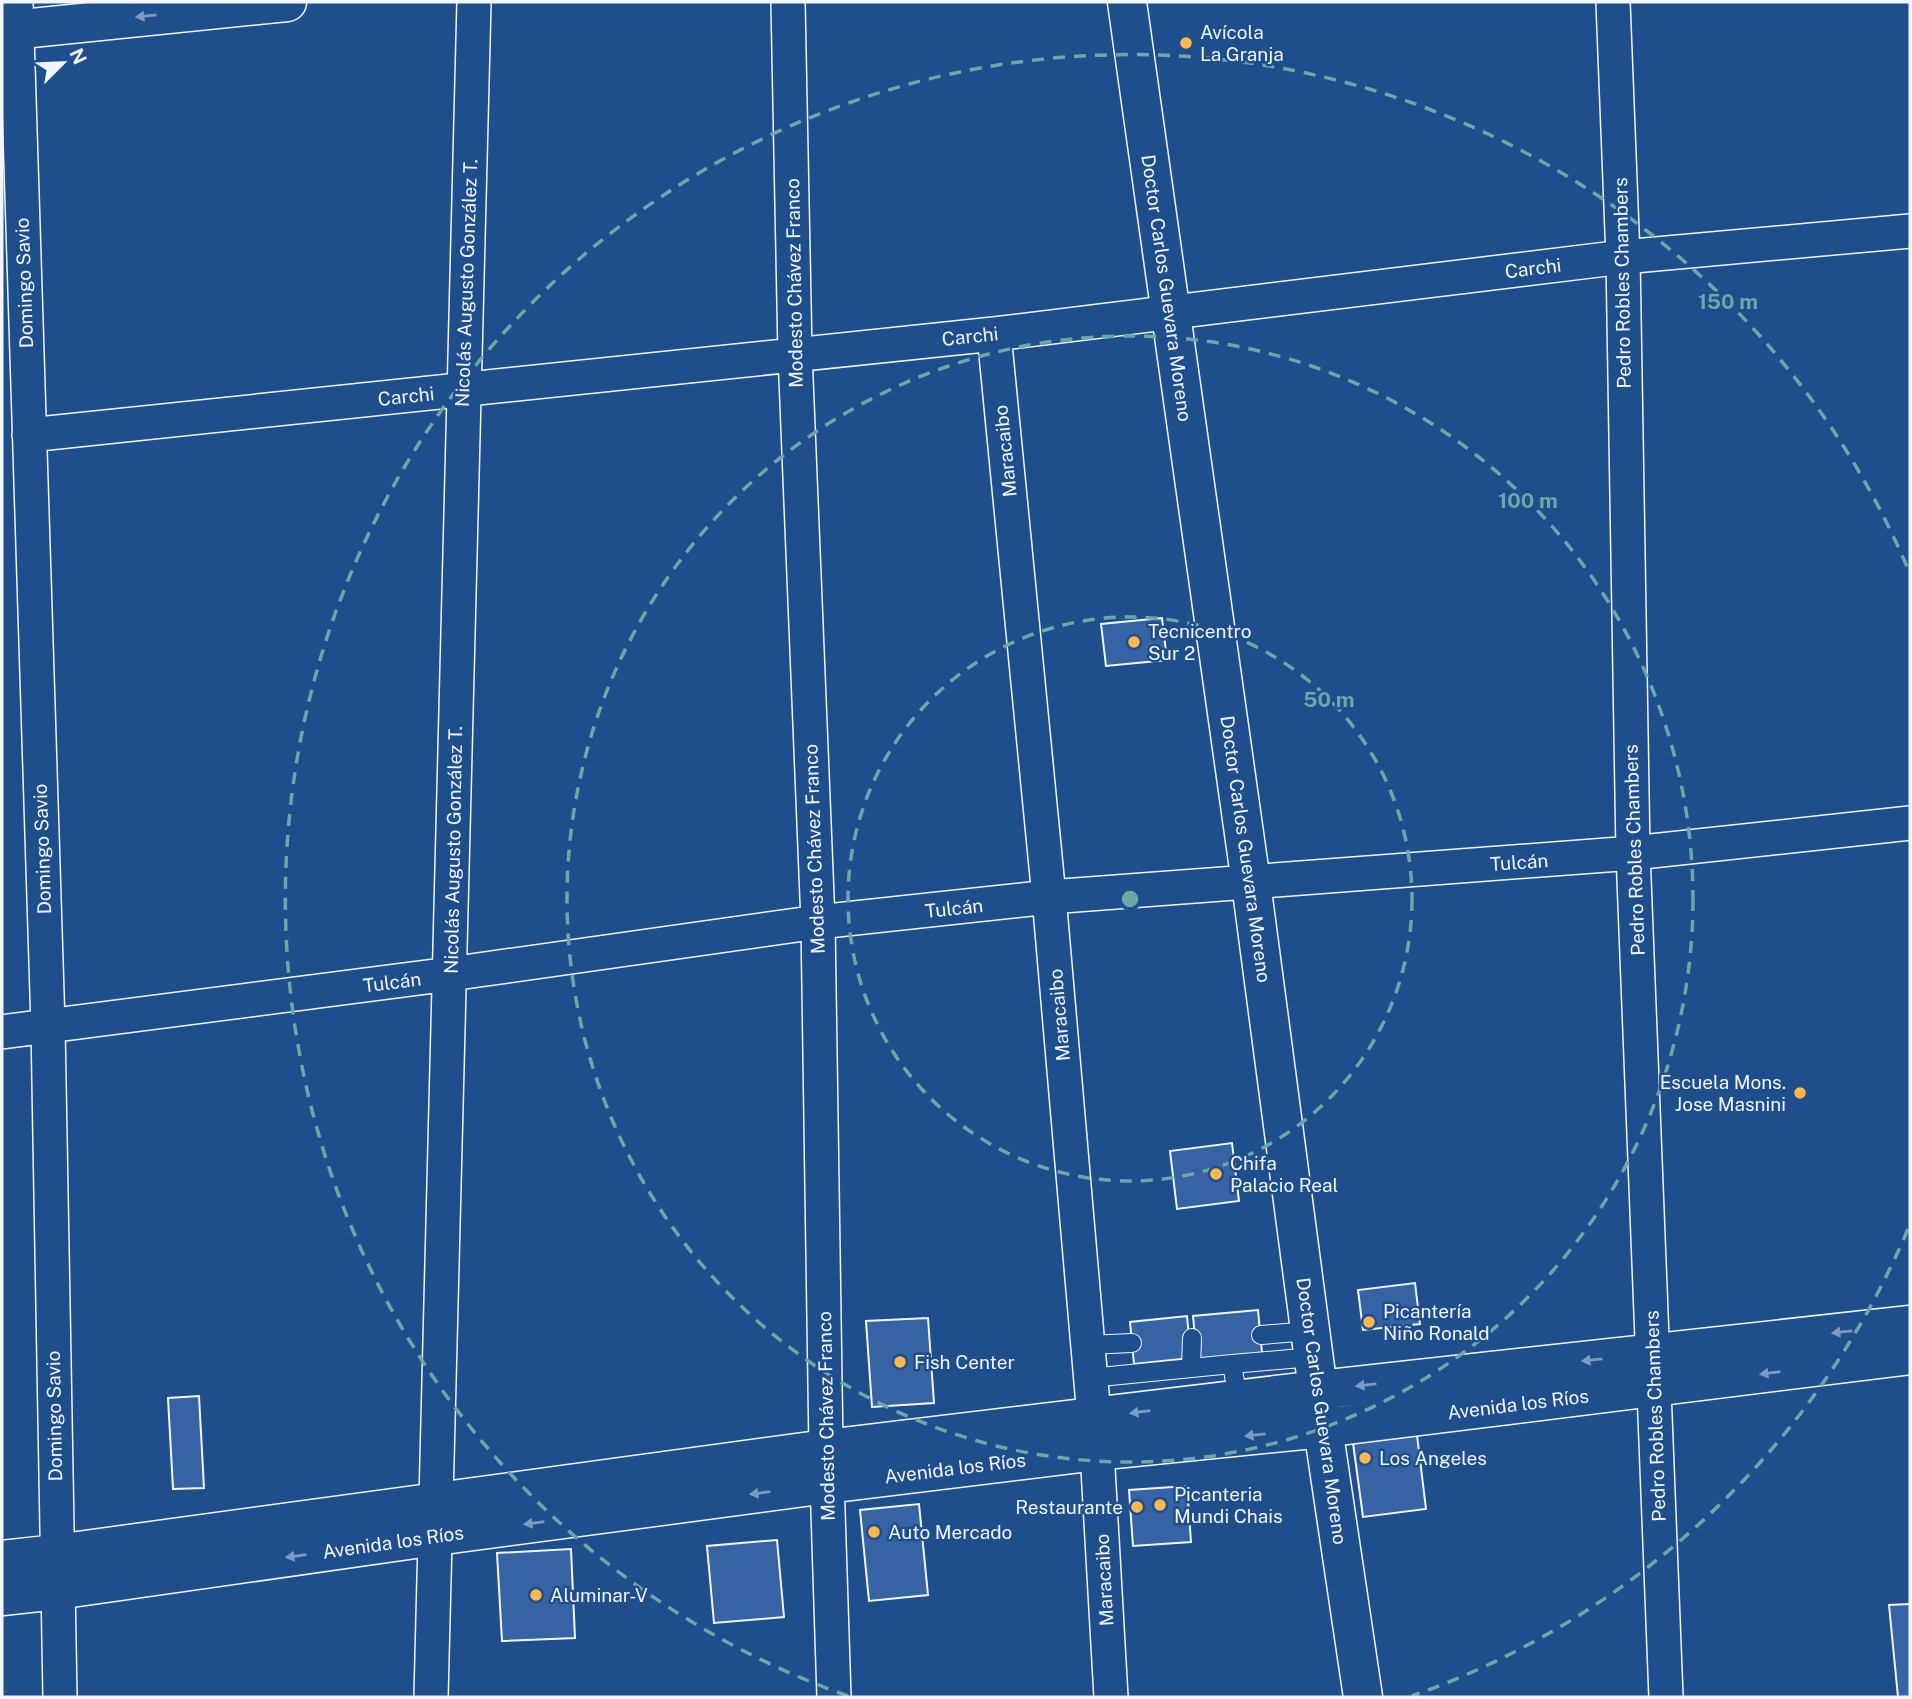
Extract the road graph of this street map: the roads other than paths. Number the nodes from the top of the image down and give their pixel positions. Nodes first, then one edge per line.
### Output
1 (287, 2) edge
2 (474, 2) edge
3 (788, 2) edge
4 (1127, 2) edge
5 (1613, 2) edge
6 (11, 21) edge
7 (1910, 231) edge
8 (1623, 257) junction
9 (1171, 311) junction
10 (994, 334) junction
11 (795, 353) junction
12 (463, 390) junction
13 (29, 435) junction
14 (1910, 823) edge
15 (1633, 853) junction
16 (1251, 883) junction
17 (1049, 897) junction
18 (818, 922) junction
19 (450, 974) junction
20 (48, 1026) junction
21 (2, 1032) edge
22 (1910, 1325) edge
23 (1261, 1335) dead end
24 (1192, 1339) dead end
25 (1132, 1343) dead end
26 (1088, 1345) junction
27 (1910, 1355) edge
28 (1314, 1359) junction
29 (1191, 1367) junction
30 (1652, 1370) junction
31 (1090, 1378) junction
32 (1235, 1382) junction
33 (1323, 1428) junction
34 (1095, 1434) junction
35 (827, 1466) junction
36 (437, 1518) junction
37 (2, 1560) edge
38 (57, 1572) junction
39 (2, 1596) edge
40 (60, 1697) edge
41 (432, 1697) edge
42 (834, 1697) edge
43 (1111, 1697) edge
44 (1363, 1697) edge
45 (1666, 1697) edge

1 -> 6 main road
2 - 12 street, Nicolás Augusto González T.
3 - 11 street, Modesto Chávez Franco
4 - 9 main road, Doctor Carlos Guevara Moreno
5 - 8 street, Pedro Robles Chambers
6 - 13 street, Domingo Savio
7 - 8 street, Carchi
8 - 9 street, Carchi
8 - 15 street, Pedro Robles Chambers
9 - 10 street, Carchi
9 - 16 main road, Doctor Carlos Guevara Moreno
10 - 11 street, Carchi
10 - 17 street, Maracaibo
11 - 12 street, Carchi
11 - 18 street, Modesto Chávez Franco
12 - 13 street, Carchi
12 - 19 street, Nicolás Augusto González T.
13 - 20 street, Domingo Savio
14 - 15 street, Tulcán
15 - 16 street, Tulcán
15 - 30 street, Pedro Robles Chambers
16 - 17 street, Tulcán
16 - 28 main road, Doctor Carlos Guevara Moreno
17 - 18 street, Tulcán
17 - 26 street, Maracaibo
18 - 19 street, Tulcán
18 - 35 street, Modesto Chávez Franco
19 - 20 street, Tulcán
19 - 36 street, Nicolás Augusto González T.
20 - 21 street, Tulcán
20 - 38 street, Domingo Savio
22 -> 30 main road, Avenida los Ríos
23 - 28 lane
24 - 29 lane
25 - 26 lane
26 - 31 street, Maracaibo
27 -> 30 main road, Avenida los Ríos
30 -> 28 main road, Avenida los Ríos
28 - 32 main road, Avenida los Ríos
28 - 33 main road, Doctor Carlos Guevara Moreno
29 - 31 lane
29 - 32 lane
30 - 33 main road, Avenida los Ríos
30 - 45 street, Pedro Robles Chambers
31 - 34 street, Maracaibo
32 -> 34 main road, Avenida los Ríos
33 -> 34 main road, Avenida los Ríos
33 - 44 main road, Doctor Carlos Guevara Moreno
34 - 35 main road, Avenida los Ríos
34 - 43 street, Maracaibo
35 -> 36 main road, Avenida los Ríos
35 - 42 street, Modesto Chávez Franco
36 -> 38 main road, Avenida los Ríos
36 - 41 street, Nicolás Augusto González T.
37 - 38 main road, Avenida los Ríos
38 - 39 main road, Avenida los Ríos
38 - 40 street, Domingo Savio

